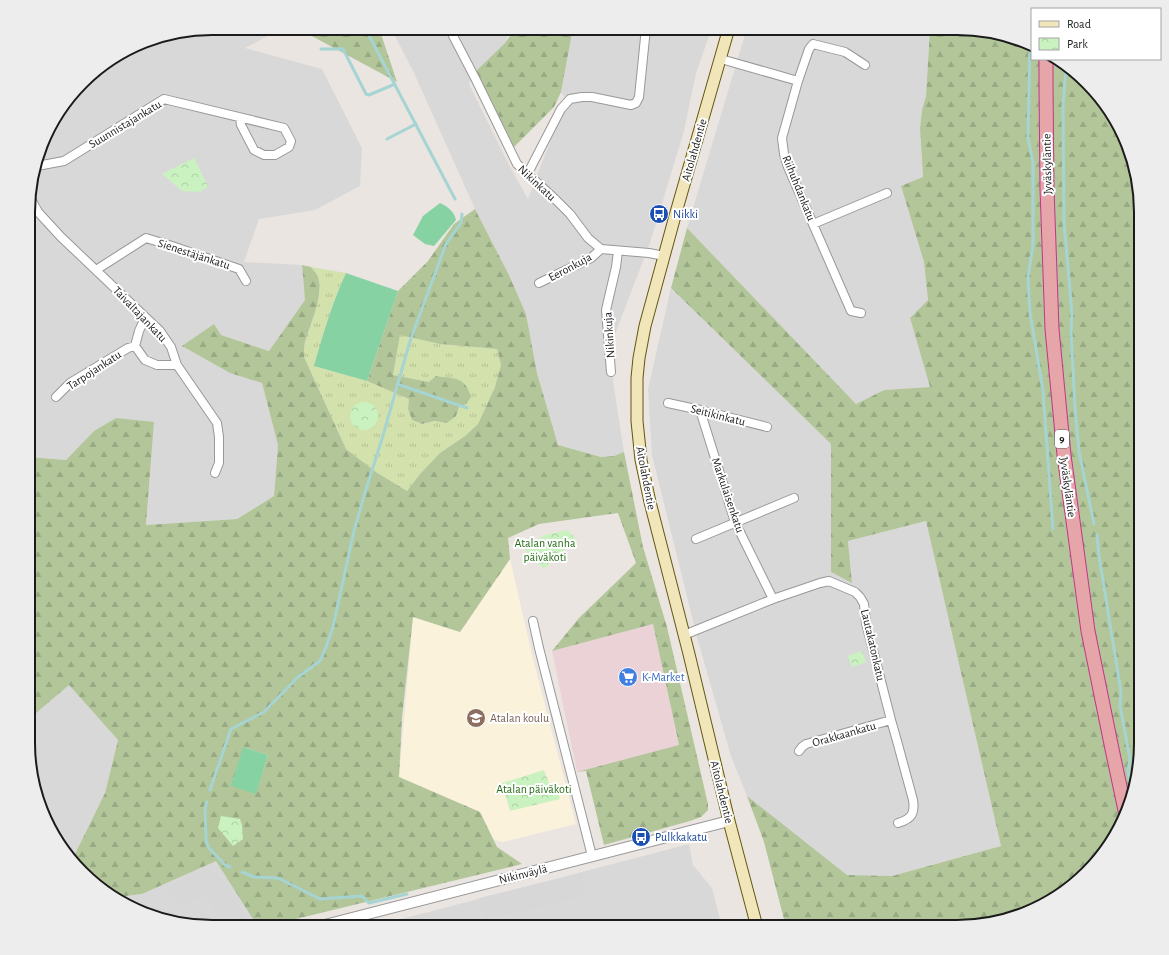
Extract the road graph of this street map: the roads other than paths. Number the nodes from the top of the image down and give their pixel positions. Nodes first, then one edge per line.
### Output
1 (453, 35) edge
2 (645, 35) edge
3 (728, 35) edge
4 (721, 59) junction
5 (1046, 60) edge
6 (865, 65) dead end
7 (798, 81) junction
8 (240, 118) junction
9 (41, 165) edge
10 (528, 173) junction
11 (886, 193) dead end
12 (35, 206) edge
13 (813, 224) junction
14 (601, 249) junction
15 (618, 251) junction
16 (664, 256) junction
17 (96, 270) junction
18 (246, 281) dead end
19 (539, 283) dead end
20 (861, 312) dead end
21 (145, 318) junction
22 (135, 346) junction
23 (177, 365) junction
24 (611, 372) dead end
25 (56, 397) dead end
26 (668, 403) dead end
27 (700, 410) junction
28 (767, 427) dead end
29 (215, 473) dead end
30 (794, 498) dead end
31 (735, 522) junction
32 (696, 539) dead end
33 (773, 599) junction
34 (533, 621) dead end
35 (684, 635) junction
36 (891, 720) junction
37 (799, 751) dead end
38 (1124, 804) edge
39 (729, 821) junction
40 (898, 823) dead end
41 (592, 856) junction
42 (344, 920) edge
43 (755, 920) edge

1 - 10 street, Nikinkatu
2 - 10 street
3 - 4 main road, Aitolahdentie
4 - 7 street
4 - 16 main road, Aitolahdentie
5 - 38 highway, Jyväskyläntie / 9
6 - 7 street, Riihuhdankatu
7 - 13 street, Riihuhdankatu
8 - 8 street, Suunnistajankatu
8 - 9 street, Suunnistajankatu
10 - 14 street, Nikinkatu
11 - 13 street
12 - 17 street, Taivaltajankatu
13 - 20 street, Riihuhdankatu
14 - 15 street
14 - 19 street, Eeronkuja
15 - 16 street
15 - 24 street, Nikinkuja
16 - 35 main road, Aitolahdentie
17 - 18 street, Sienestäjänkatu
17 - 21 street, Taivaltajankatu
21 - 22 street, Tarpojankatu
21 - 23 street, Taivaltajankatu
22 - 23 street, Tarpojankatu
22 - 25 street, Tarpojankatu
23 - 29 street, Taivaltajankatu
26 - 27 street, Seitikinkatu
27 - 28 street, Seitikinkatu
27 - 31 street, Markulaisenkatu
30 - 31 street
31 - 32 street
31 - 33 street, Markulaisenkatu
33 - 35 street, Lautakatonkatu
33 - 36 street, Lautakatonkatu
34 - 41 street
35 - 39 main road, Aitolahdentie
36 - 37 street, Orakkaankatu
36 - 40 street, Lautakatonkatu
39 - 41 street, Nikinväylä
39 - 43 main road, Aitolahdentie
41 - 42 street, Nikinväylä

